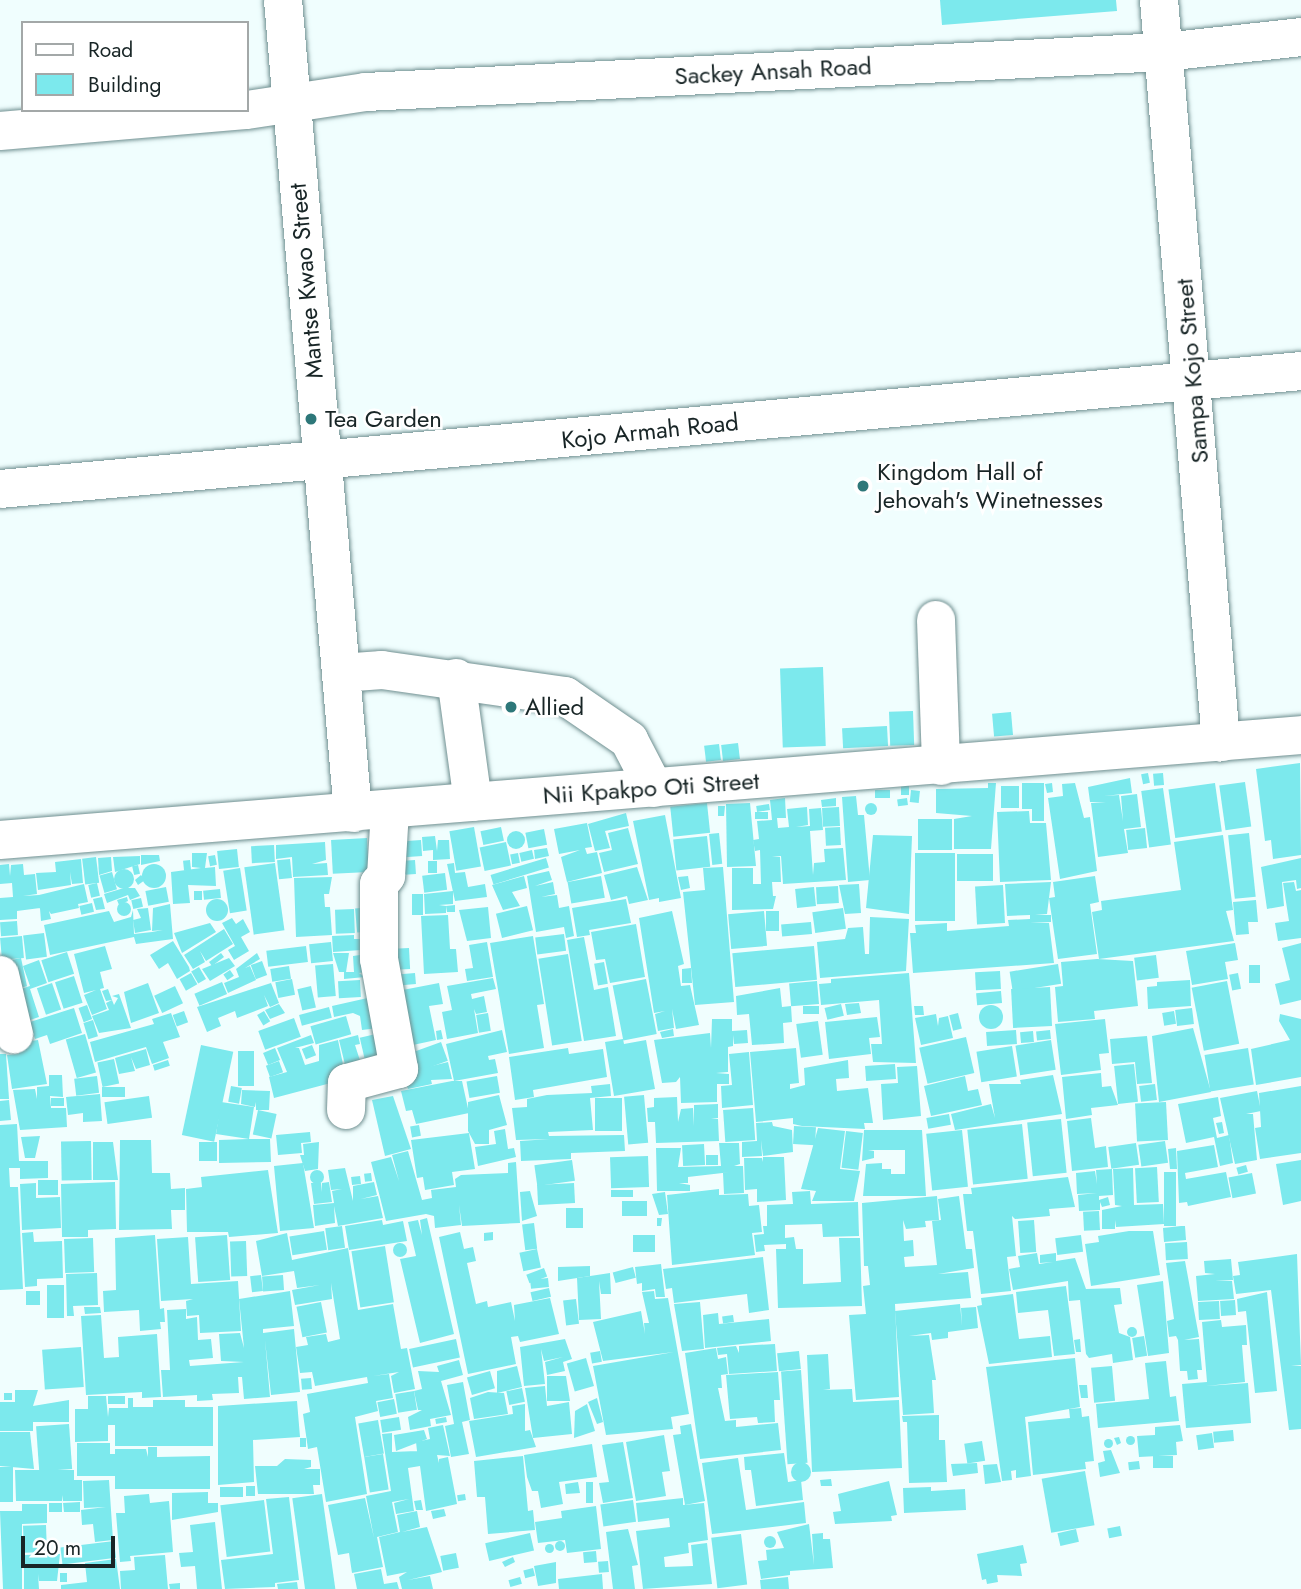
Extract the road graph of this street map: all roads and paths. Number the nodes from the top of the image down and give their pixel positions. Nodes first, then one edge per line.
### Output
1 (283, 0) edge
2 (1159, 0) edge
3 (1301, 37) edge
4 (1164, 52) junction
5 (289, 105) junction
6 (248, 110) edge
7 (223, 112) edge
8 (0, 131) edge
9 (1301, 371) edge
10 (1194, 378) junction
11 (323, 463) junction
12 (0, 489) edge
13 (936, 620) dead end
14 (341, 673) junction
15 (456, 678) junction
16 (1301, 735) edge
17 (1221, 742) junction
18 (941, 766) junction
19 (654, 788) junction
20 (472, 802) junction
21 (372, 811) junction
22 (0, 841) edge
23 (0, 975) edge
24 (14, 1034) dead end
25 (346, 1110) dead end

1 - 5 street, Mantse Kwao Street
2 - 4 street, Sampa Kojo Street
3 - 4 street, Sackey Ansah Road
4 - 5 street, Sackey Ansah Road
4 - 10 street, Sampa Kojo Street
5 - 6 street, Sackey Ansah Road
5 - 11 street, Mantse Kwao Street
7 - 8 street, Sackey Ansah Road
9 - 10 street, Kojo Armah Road
10 - 11 street, Kojo Armah Road
10 - 17 street, Sampa Kojo Street
11 - 12 street, Kojo Armah Road
11 - 14 street, Mantse Kwao Street
13 - 18 street
14 - 15 street
14 - 21 street, Mantse Kwao Street
15 - 19 street
15 - 20 street
16 - 17 street, Nii Kpakpo Oti Street
17 - 18 street, Nii Kpakpo Oti Street
18 - 19 street, Nii Kpakpo Oti Street
19 - 20 street, Nii Kpakpo Oti Street
20 - 21 street, Nii Kpakpo Oti Street
21 - 22 street, Nii Kpakpo Oti Street
21 - 25 street, Mantse Kwao Street
23 - 24 street

